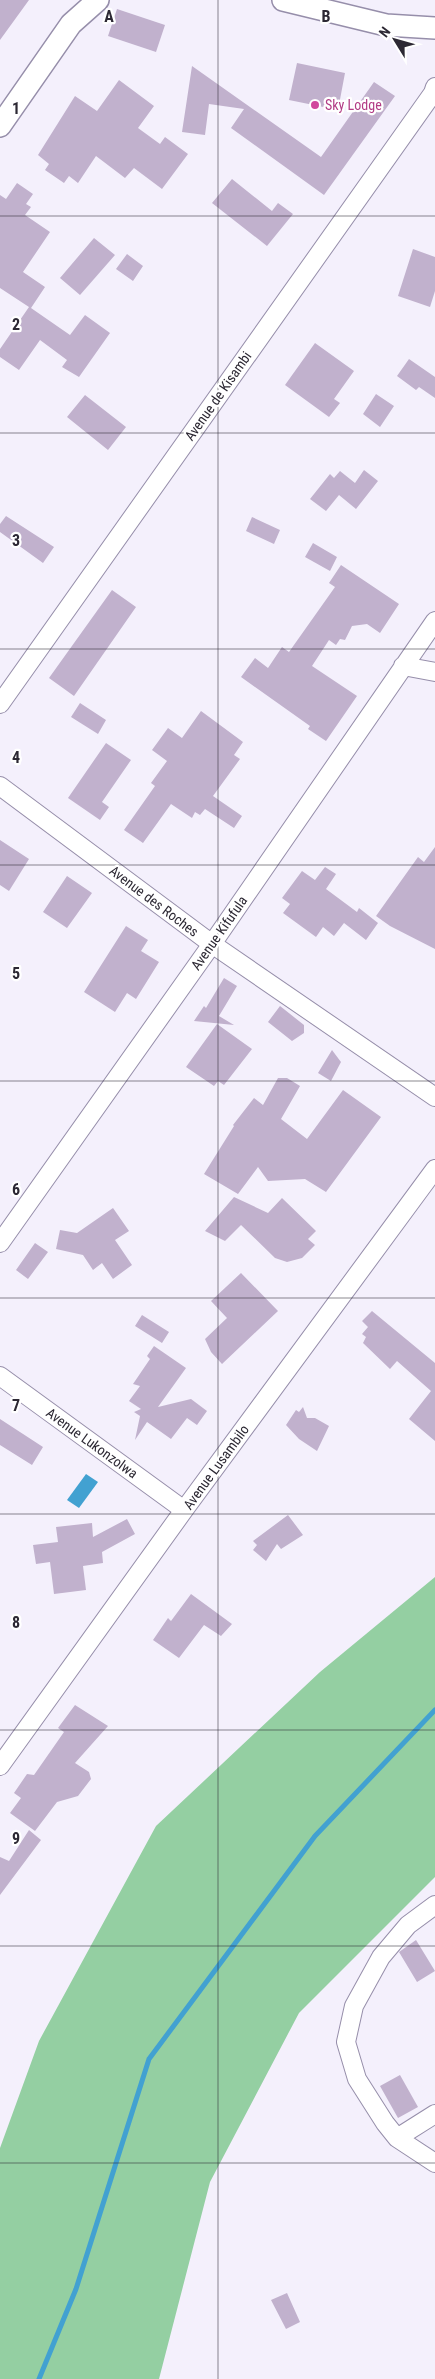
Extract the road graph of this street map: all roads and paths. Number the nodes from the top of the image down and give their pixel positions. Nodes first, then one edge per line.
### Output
1 (98, 0) edge
2 (283, 0) edge
3 (435, 28) edge
4 (435, 87) edge
5 (0, 126) edge
6 (435, 621) edge
7 (403, 666) junction
8 (435, 672) edge
9 (0, 704) edge
10 (0, 786) edge
11 (212, 944) junction
12 (435, 1097) edge
13 (435, 1169) edge
14 (0, 1243) edge
15 (0, 1376) edge
16 (184, 1510) junction
17 (0, 1766) edge
18 (435, 1905) edge
19 (435, 2114) edge
20 (397, 2138) junction
21 (435, 2163) edge

1 - 5 street
2 - 3 street
4 - 9 street, Avenue de Kisambi
6 - 7 street, Avenue Kifufula
7 - 8 street
7 - 11 street, Avenue Kifufula
10 - 11 street, Avenue des Roches
11 - 12 street, Avenue des Roches
11 - 14 street, Avenue Kifufula
13 - 16 street, Avenue Lusambilo
15 - 16 street, Avenue Lukonzolwa
16 - 17 street, Avenue Lusambilo
18 - 20 street
19 - 20 street
20 - 21 street

